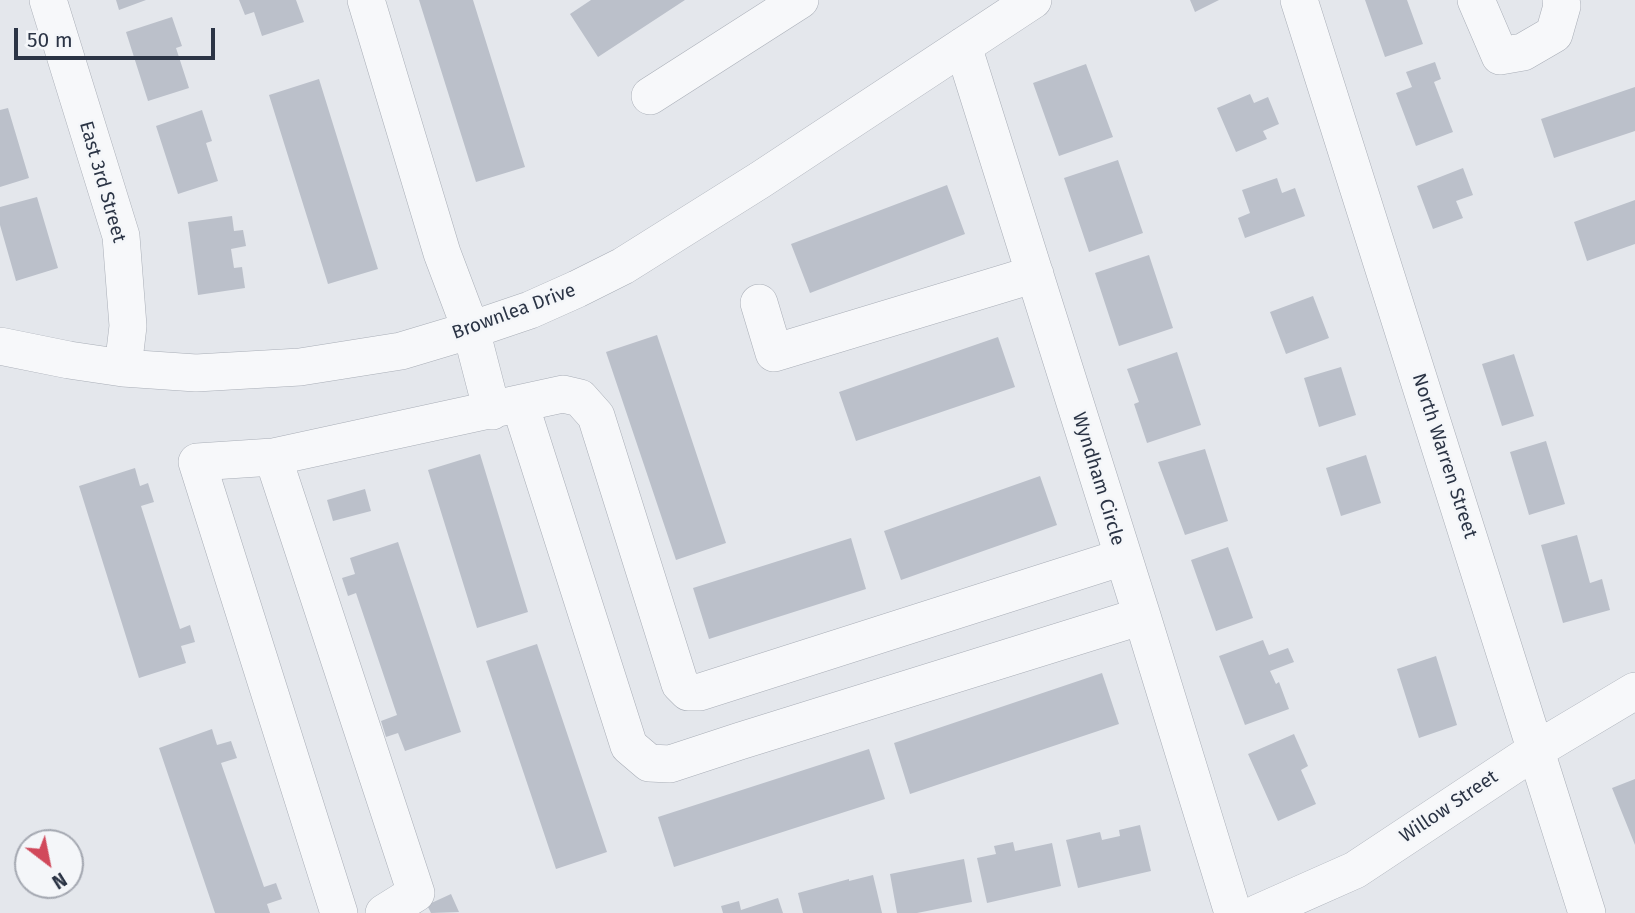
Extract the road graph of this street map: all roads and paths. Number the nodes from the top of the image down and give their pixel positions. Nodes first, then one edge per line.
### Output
1 (48, 0) edge
2 (366, 0) edge
3 (800, 0) edge
4 (1033, 0) edge
5 (1299, 0) edge
6 (1476, 0) edge
7 (1561, 0) edge
8 (975, 25) edge
9 (650, 96) dead end
10 (1035, 274) junction
11 (759, 303) dead end
12 (471, 330) junction
13 (0, 346) edge
14 (123, 368) junction
15 (506, 407) junction
16 (273, 457) junction
17 (1122, 557) junction
18 (1142, 616) junction
19 (1635, 691) edge
20 (1536, 750) junction
21 (339, 913) edge
22 (384, 913) edge
23 (1233, 913) edge
24 (1258, 913) edge
25 (1587, 913) edge

1 - 14 street, East 3rd Street
2 - 12 street
3 - 9 street
4 - 8 street, Brownlea Drive
5 - 20 street, North Warren Street
6 - 7 street
8 - 10 street, Wyndham Circle
8 - 12 street, Brownlea Drive
10 - 11 street
10 - 17 street, Wyndham Circle
12 - 14 street, Brownlea Drive
12 - 15 street
13 - 14 street, Brownlea Drive
15 - 16 street
15 - 17 street
15 - 18 street
16 - 21 street
16 - 22 street
17 - 18 street, Wyndham Circle
18 - 23 street, Wyndham Circle
19 - 20 street, Willow Street
20 - 24 street, Willow Street
20 - 25 street, North Warren Street

